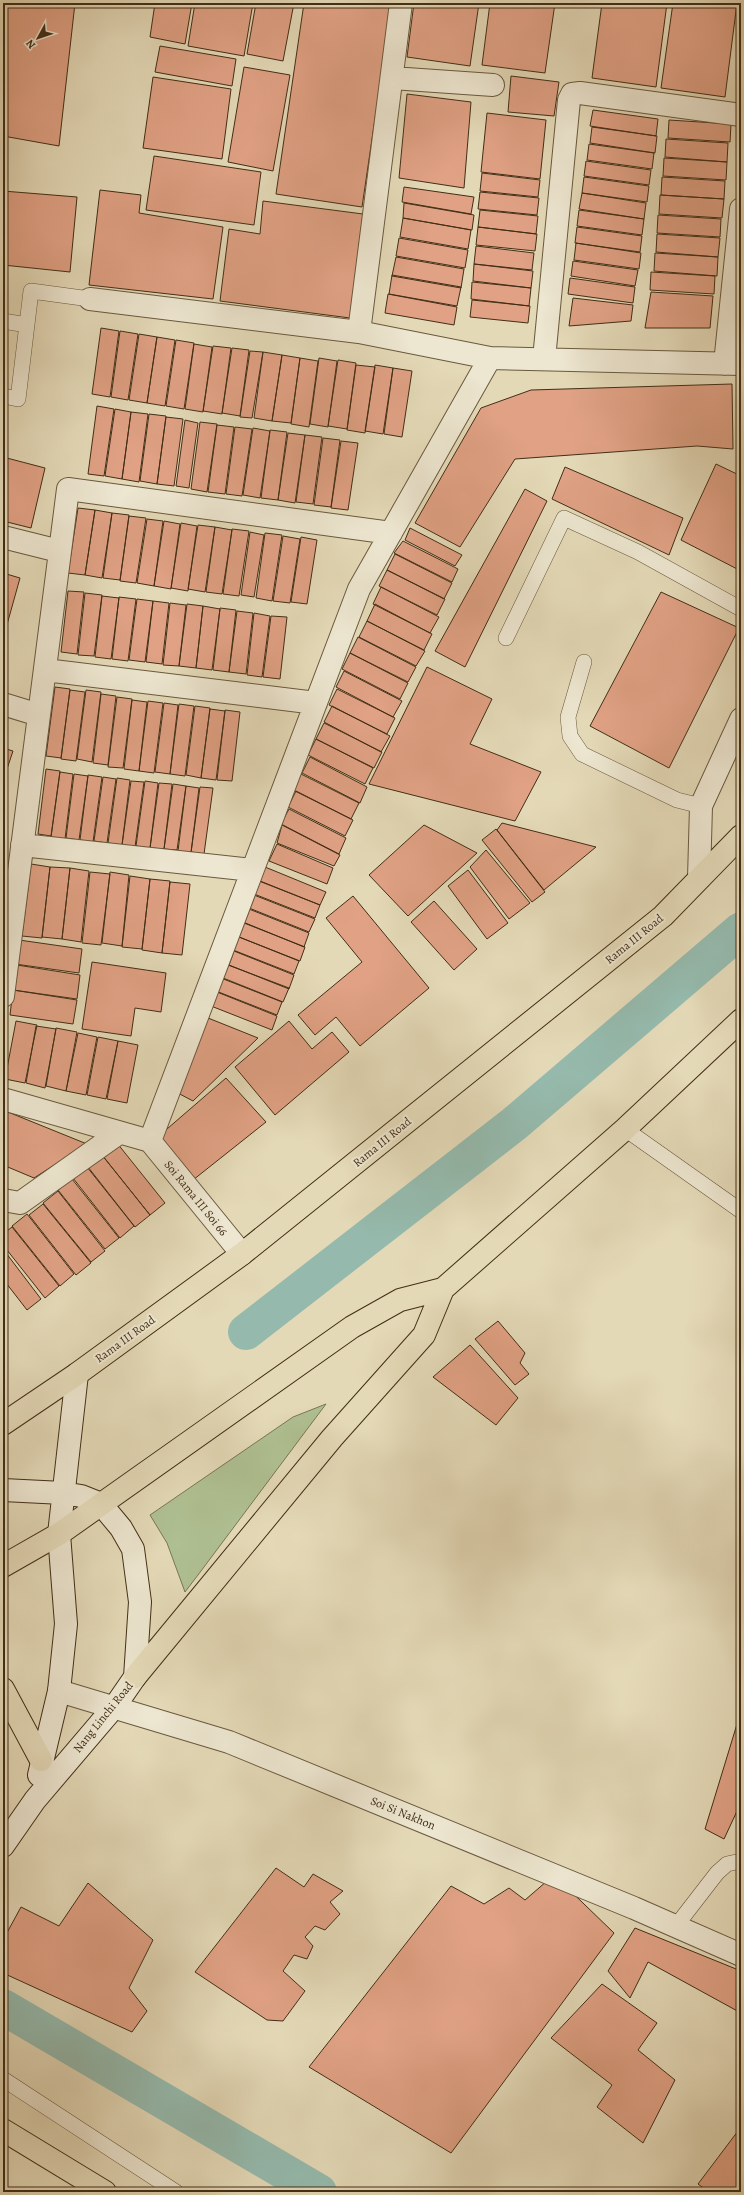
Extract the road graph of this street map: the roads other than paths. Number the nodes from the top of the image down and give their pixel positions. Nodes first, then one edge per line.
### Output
1 (401, 3) edge
2 (392, 78) junction
3 (493, 85) dead end
4 (741, 115) edge
5 (741, 209) edge
6 (90, 299) joint
7 (3, 321) edge
8 (27, 325) junction
9 (359, 332) junction
10 (490, 358) junction
11 (544, 360) junction
12 (733, 364) edge
13 (3, 396) edge
14 (391, 533) junction
15 (3, 537) edge
16 (59, 551) junction
17 (741, 609) edge
18 (506, 638) dead end
19 (584, 662) dead end
20 (44, 670) junction
21 (316, 703) junction
22 (3, 704) edge
23 (39, 715) junction
24 (741, 719) edge
25 (701, 806) junction
26 (741, 836) edge
27 (22, 845) junction
28 (252, 870) junction
29 (699, 878) junction
30 (3, 996) edge
31 (741, 1020) edge
32 (3, 1099) edge
33 (625, 1129) junction
34 (119, 1132) junction
35 (150, 1141) junction
36 (3, 1200) edge
37 (741, 1211) edge
38 (242, 1254) junction
39 (443, 1289) junction
40 (77, 1374) junction
41 (3, 1424) edge
42 (3, 1490) edge
43 (63, 1493) junction
44 (101, 1504) junction
45 (59, 1534) junction
46 (3, 1566) edge
47 (135, 1677) junction
48 (3, 1689) edge
49 (59, 1690) junction
50 (115, 1706) junction
51 (42, 1760) junction
52 (35, 1800) junction
53 (3, 1846) edge
54 (741, 1861) edge
55 (676, 1926) junction
56 (741, 1955) edge
57 (3, 2080) edge
58 (3, 2130) edge
59 (105, 2192) edge
60 (176, 2192) edge

1 - 2 street
2 - 3 street
2 - 9 street
4 - 11 street
5 - 12 street
6 - 8 lane
6 - 9 street
7 - 8 lane
8 - 13 lane
9 - 10 street
10 - 11 street
10 - 14 street
11 - 12 street
14 - 16 street
14 - 21 street
15 - 16 street
16 - 20 street
17 - 18 lane
19 - 25 lane
20 - 21 street
20 - 23 street
21 - 28 street
22 - 23 street
23 - 27 street
24 - 25 street
25 - 29 street
26 - 29 main road, Rama III Road
27 - 28 street
27 - 30 street
28 - 35 street
29 - 38 main road, Rama III Road
31 - 33 main road
32 - 34 street
33 - 37 lane
33 - 39 main road
34 - 35 street
34 - 36 street
35 - 38 street, Soi Rama III Soi 66
38 - 40 main road, Rama III Road
39 - 44 main road
39 - 47 main road
40 - 41 main road, Rama III Road
40 - 43 street, Nang Linchi Road
42 - 43 street, Nang Linchi Road
43 - 44 street, Nang Linchi Road
43 - 45 street, Nang Linchi Road
44 - 45 main road
44 - 47 street, Nang Linchi Road
45 - 46 main road
45 - 49 street, Nang Linchi Road
47 - 50 street, Nang Linchi Road
48 - 51 main road
49 - 50 street, Soi Si Nakhon
49 - 51 street, Nang Linchi Road
50 - 52 street, Nang Linchi Road
50 - 55 street, Soi Si Nakhon
51 - 52 street, Nang Linchi Road
52 - 53 street, Nang Linchi Road
54 - 55 lane
55 - 56 street, Soi Si Nakhon
57 - 60 lane
58 - 59 main road

